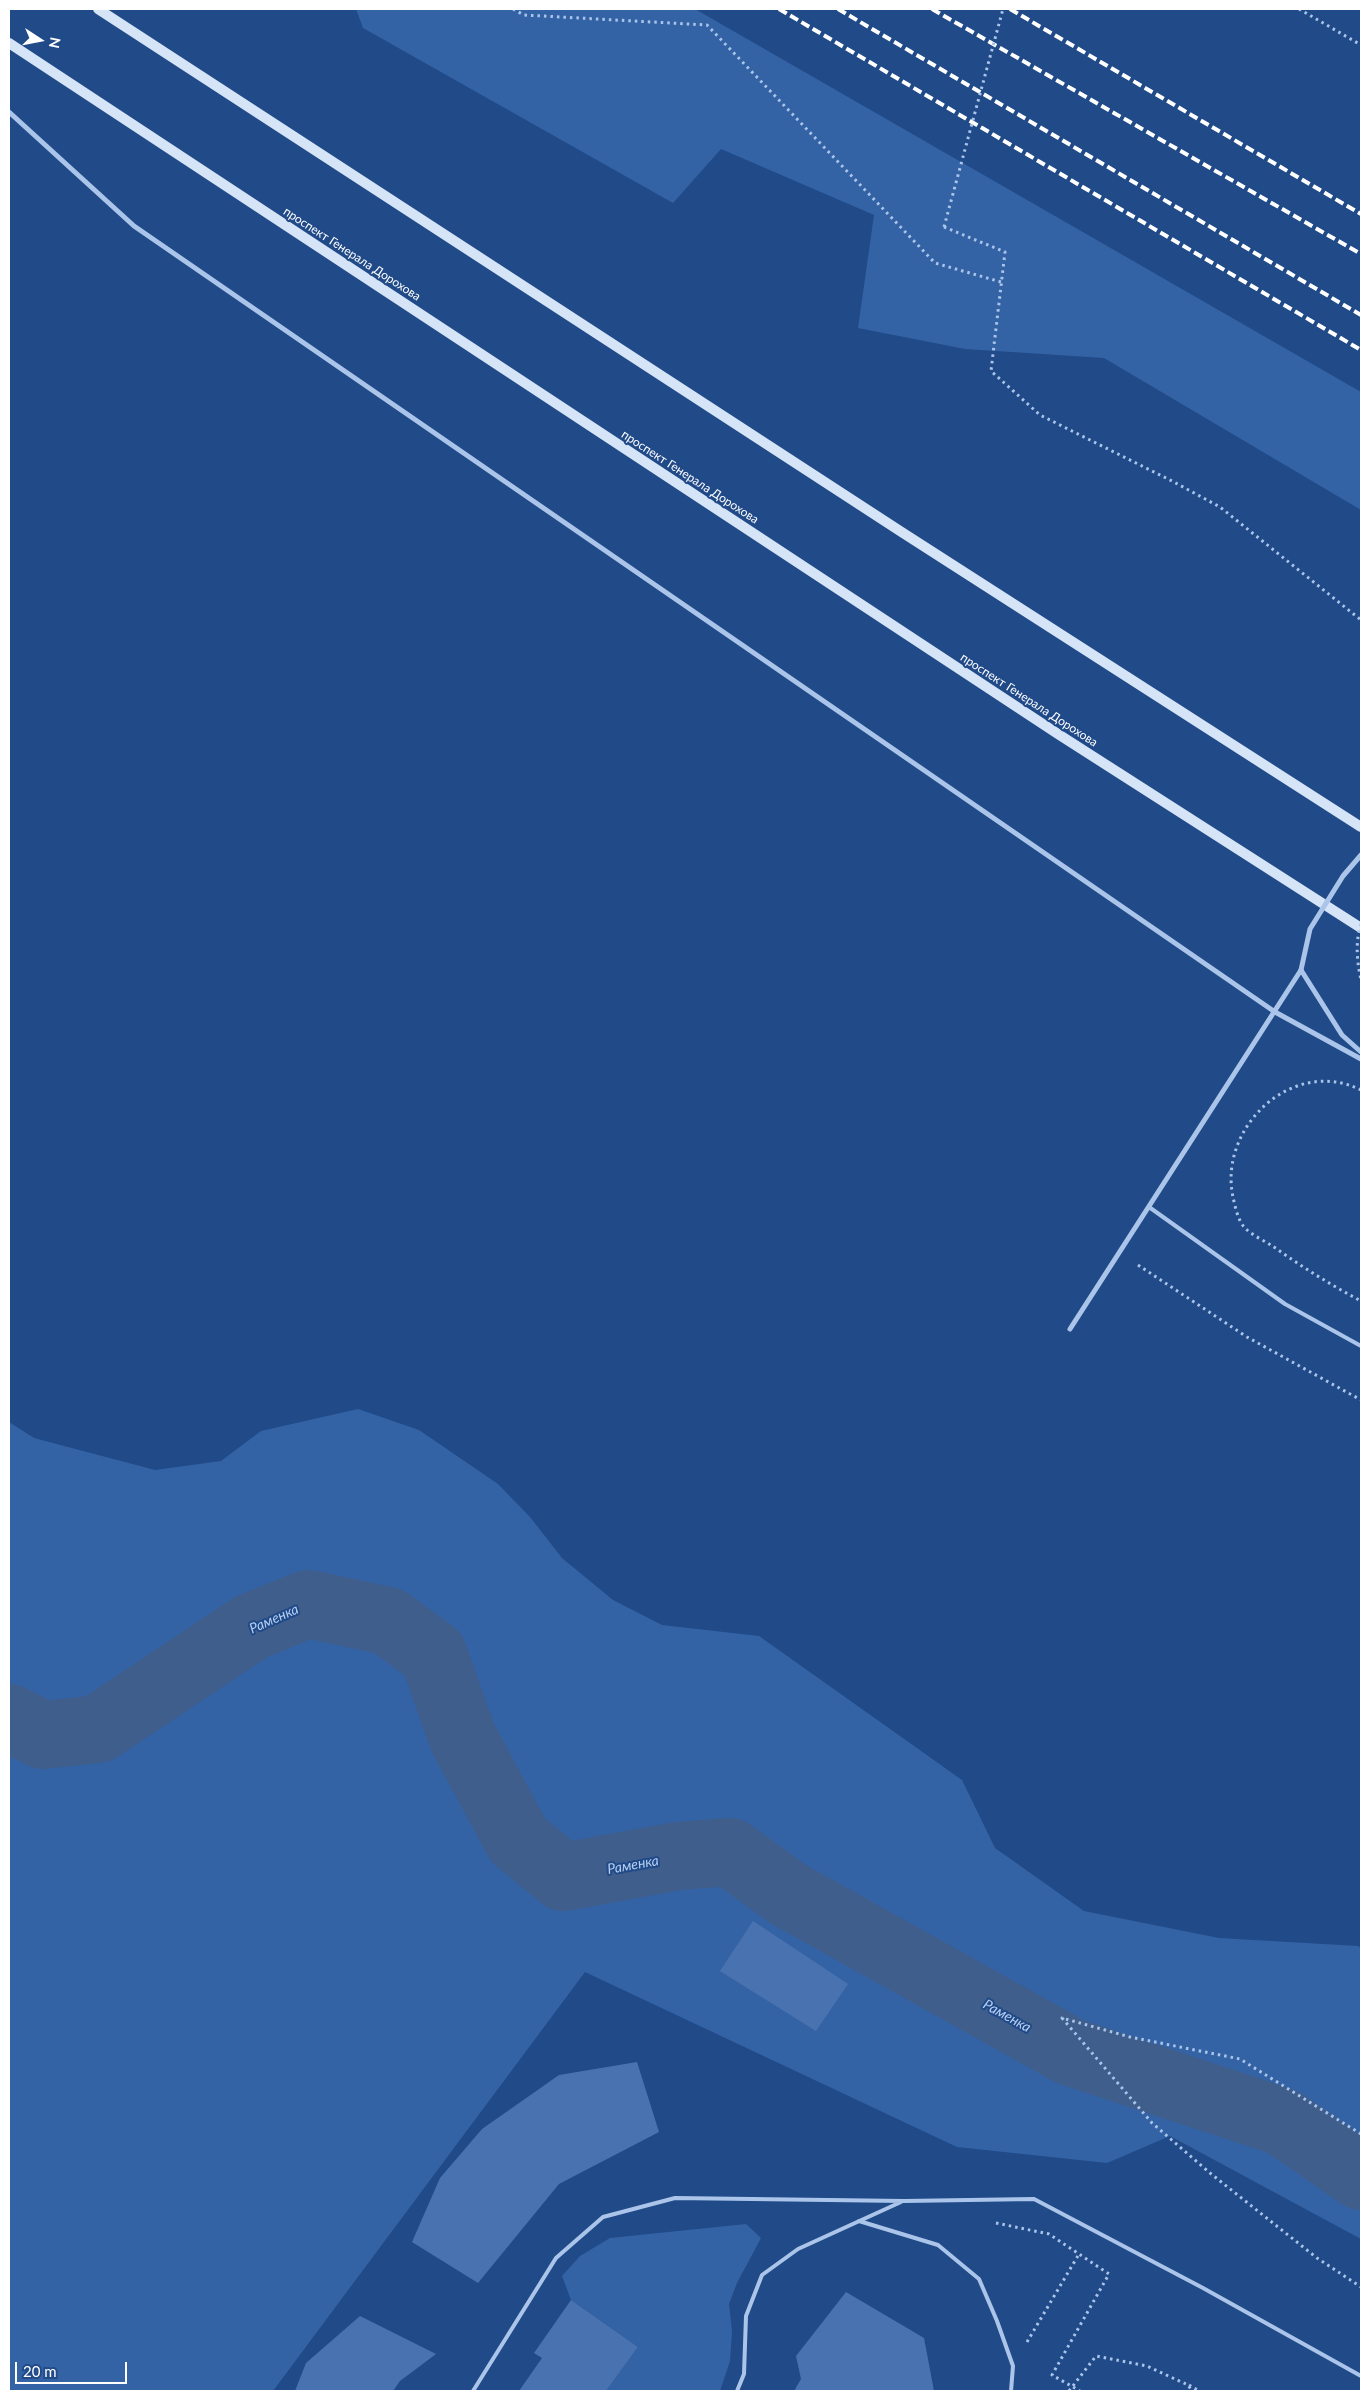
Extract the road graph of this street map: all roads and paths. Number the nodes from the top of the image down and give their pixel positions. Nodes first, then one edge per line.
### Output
1 (98, 9) edge
2 (513, 9) edge
3 (1003, 9) edge
4 (1299, 9) edge
5 (9, 43) edge
6 (1361, 46) edge
7 (9, 112) edge
8 (1002, 282) junction
9 (1361, 620) edge
10 (1361, 827) edge
11 (1361, 855) edge
12 (1361, 926) edge
13 (1302, 970) junction
14 (1361, 980) edge
15 (1275, 1012) junction
16 (1361, 1052) edge
17 (1361, 1058) edge
18 (1361, 1090) edge
19 (1149, 1207) junction
20 (1119, 1253) junction
21 (1361, 1302) edge
22 (1070, 1329) dead end
23 (1361, 1346) edge
24 (1361, 1400) edge
25 (1361, 2134) edge
26 (904, 2201) junction
27 (859, 2221) junction
28 (993, 2223) dead end
29 (1079, 2254) junction
30 (1361, 2287) edge
31 (1013, 2366) junction
32 (1361, 2376) edge
33 (1188, 2385) junction
34 (1070, 2389) edge
35 (473, 2391) edge
36 (737, 2391) edge
37 (1011, 2391) edge
38 (1080, 2391) edge
39 (1192, 2391) edge
40 (1199, 2391) edge

1 - 10 main road
2 - 8 path
3 - 8 path, bridge
4 - 6 path
5 - 12 main road, проспект Генерала Дорохова
7 - 15 street
8 - 9 path
11 - 13 street, bridge
12 - 14 path, bridge
13 - 15 street
13 - 16 street
15 - 17 street
15 - 19 street
18 - 21 path
19 - 20 street
19 - 23 lane
20 - 22 street
20 - 24 path
25 - 30 path
26 - 27 lane
26 - 32 lane
26 - 35 lane
27 - 31 lane
27 - 36 lane
28 - 29 path
29 - 31 path
29 - 34 path
31 - 37 lane
33 - 34 path
33 - 39 path
33 - 40 path
34 - 38 path

